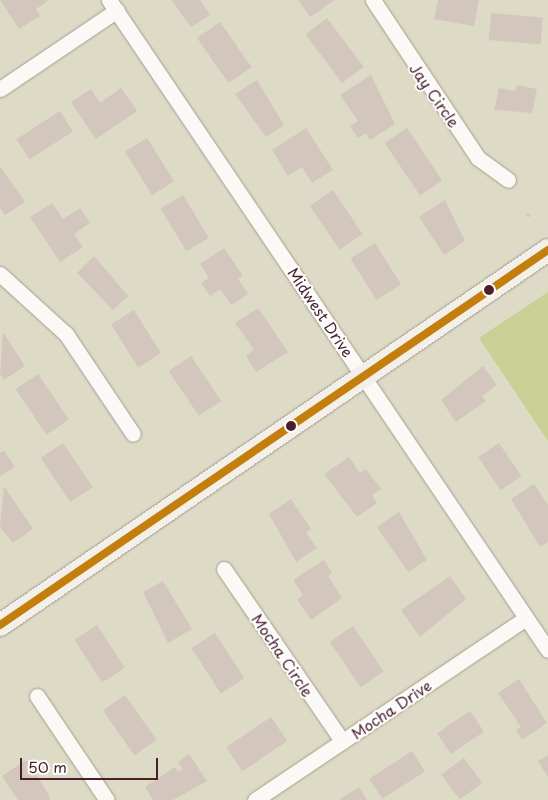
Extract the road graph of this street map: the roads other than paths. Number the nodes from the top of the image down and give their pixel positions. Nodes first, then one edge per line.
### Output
1 (373, 0) edge
2 (113, 5) edge
3 (0, 89) edge
4 (508, 180) dead end
5 (548, 250) edge
6 (0, 274) edge
7 (365, 376) junction
8 (132, 434) dead end
9 (224, 569) dead end
10 (526, 618) junction
11 (0, 625) edge
12 (548, 650) edge
13 (37, 696) dead end
14 (342, 742) junction
15 (107, 800) edge
16 (255, 800) edge

1 - 4 street, Jay Circle
2 - 3 street
2 - 7 street, Midwest Drive
5 - 7 main road
6 - 8 street
7 - 10 street, Midwest Drive
7 - 11 main road
9 - 14 street, Mocha Circle
10 - 12 street, Midwest Drive
10 - 14 street, Mocha Drive
13 - 15 street
14 - 16 street, Mocha Drive

